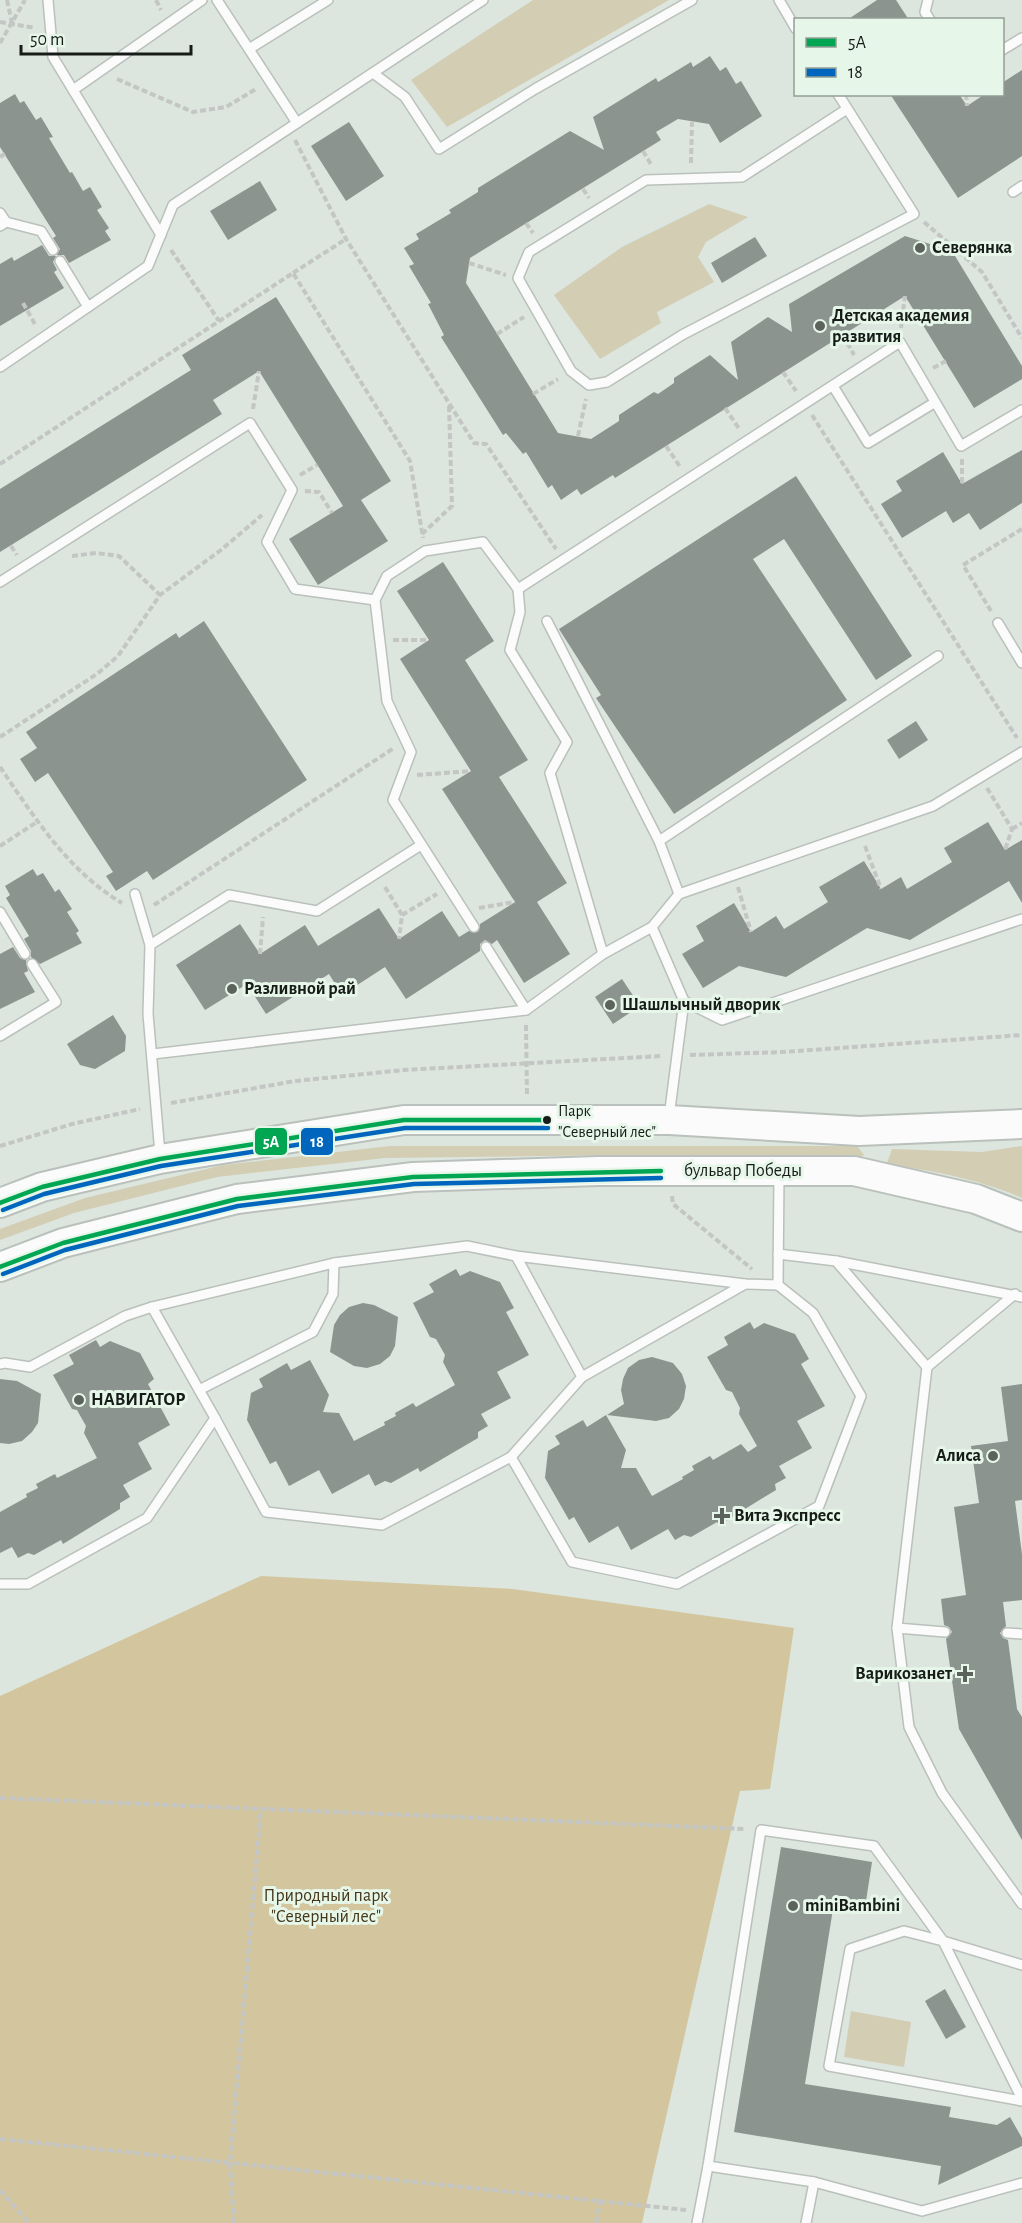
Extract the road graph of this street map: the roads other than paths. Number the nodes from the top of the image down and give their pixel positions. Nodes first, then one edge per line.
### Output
1 (48, 0) edge
2 (202, 0) edge
3 (217, 0) edge
4 (328, 0) edge
5 (483, 0) edge
6 (692, 0) edge
7 (779, 0) edge
8 (928, 0) edge
9 (929, 18) edge
10 (794, 27) edge
11 (1022, 38) edge
12 (249, 49) junction
13 (1004, 49) edge
14 (372, 73) junction
15 (73, 90) junction
16 (838, 96) edge
17 (847, 109) junction
18 (293, 126) junction
19 (1022, 186) edge
20 (1013, 192) dead end
21 (0, 213) edge
22 (3, 224) edge
23 (161, 235) junction
24 (53, 250) dead end
25 (60, 261) dead end
26 (88, 307) junction
27 (0, 367) edge
28 (833, 386) junction
29 (934, 403) junction
30 (1022, 410) edge
31 (0, 582) edge
32 (518, 589) junction
33 (375, 600) junction
34 (547, 621) dead end
35 (998, 623) road end
36 (939, 656) dead end
37 (1022, 663) edge
38 (1022, 752) edge
39 (659, 841) junction
40 (421, 845) junction
41 (135, 894) dead end
42 (680, 894) junction
43 (0, 912) edge
44 (1022, 919) edge
45 (474, 927) dead end
46 (652, 927) junction
47 (150, 945) junction
48 (486, 947) dead end
49 (25, 954) dead end
50 (603, 954) junction
51 (32, 964) dead end
52 (684, 1001) junction
53 (526, 1010) junction
54 (0, 1036) edge
55 (153, 1054) junction
56 (669, 1120) junction
57 (1022, 1124) edge
58 (893, 1130) junction
59 (860, 1131) junction
60 (160, 1159) junction
61 (779, 1171) junction
62 (854, 1171) junction
63 (889, 1179) junction
64 (0, 1203) edge
65 (1022, 1217) edge
66 (778, 1254) junction
67 (516, 1256) junction
68 (836, 1261) junction
69 (334, 1263) junction
70 (0, 1267) edge
71 (746, 1284) junction
72 (774, 1285) junction
73 (1018, 1295) edge
74 (152, 1307) junction
75 (0, 1364) edge
76 (927, 1367) junction
77 (582, 1377) junction
78 (199, 1390) junction
79 (215, 1418) junction
80 (512, 1457) junction
81 (0, 1584) edge
82 (897, 1628) junction
83 (945, 1632) dead end
84 (1007, 1633) dead end
85 (1022, 1634) edge
86 (1022, 1904) edge
87 (944, 1941) junction
88 (1022, 1965) edge
89 (1022, 2100) edge
90 (708, 2166) junction
91 (814, 2182) junction
92 (1022, 2183) edge
93 (697, 2223) edge
94 (806, 2223) edge

1 - 15 lane
2 - 15 lane
3 - 12 lane
4 - 12 lane
5 - 14 lane
6 - 14 lane
7 - 10 lane
8 - 9 lane
11 - 13 lane
12 - 18 lane
14 - 18 lane
15 - 23 lane
16 - 17 lane
17 - 17 lane
18 - 23 lane
19 - 20 lane
21 - 22 lane
22 - 24 lane
23 - 26 lane
25 - 26 lane
26 - 27 lane
28 - 29 lane
28 - 29 lane
28 - 32 lane
29 - 30 lane
31 - 33 lane
32 - 33 lane
32 - 50 lane
33 - 40 lane
34 - 39 lane
35 - 37 lane
36 - 39 lane
38 - 42 lane
39 - 42 lane
40 - 45 lane
40 - 47 lane
41 - 47 lane
42 - 46 lane
43 - 49 lane
44 - 52 lane
46 - 50 lane
46 - 52 lane
47 - 55 lane
48 - 53 lane
50 - 53 lane
51 - 54 lane
52 - 56 lane
53 - 55 lane
55 - 60 lane
56 - 59 main road
56 - 60 main road
57 - 58 main road
58 - 59 main road
58 - 63 main road
59 - 62 main road
60 - 64 main road
61 - 62 main road, бульвар Победы
61 - 66 lane
61 - 70 main road, бульвар Победы
62 - 63 main road, бульвар Победы
63 - 65 main road, бульвар Победы
66 - 68 lane
66 - 72 lane
67 - 69 lane
67 - 71 lane
67 - 77 lane
68 - 73 lane
68 - 76 lane
69 - 74 lane
69 - 78 lane
71 - 72 lane
71 - 77 lane
72 - 80 lane
73 - 76 lane
74 - 75 lane
74 - 78 lane
76 - 82 lane
77 - 80 lane
78 - 79 lane
79 - 80 lane
79 - 81 lane
82 - 83 lane
82 - 86 lane
84 - 85 lane
87 - 88 lane
87 - 89 lane
87 - 89 lane
87 - 90 lane
90 - 91 lane
90 - 93 lane
91 - 92 lane
91 - 94 lane

